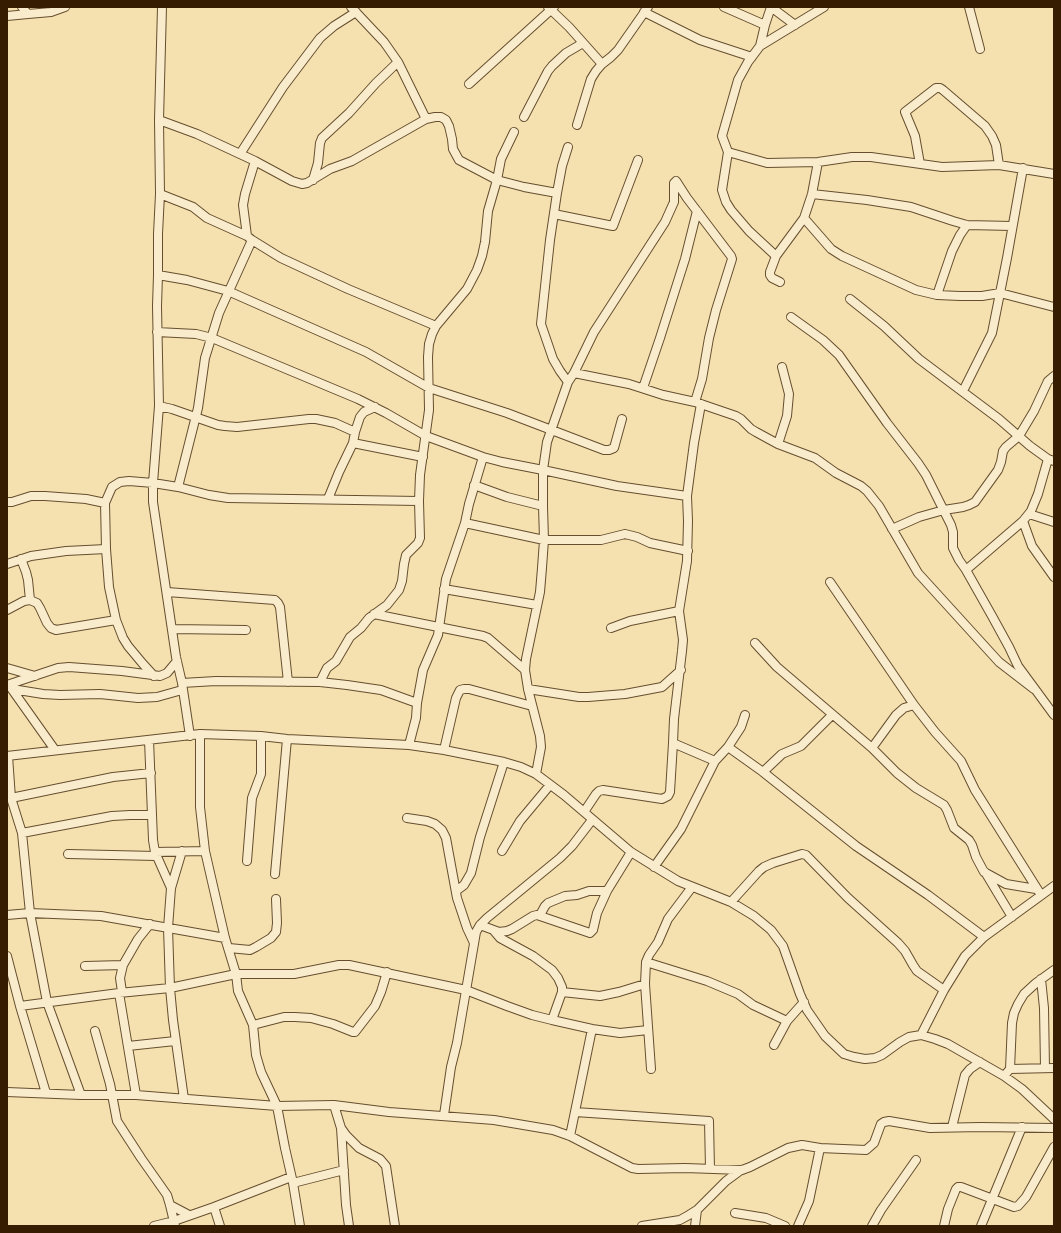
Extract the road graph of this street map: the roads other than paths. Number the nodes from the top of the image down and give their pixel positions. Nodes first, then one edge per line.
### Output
1 (22, 7) edge
2 (66, 7) edge
3 (162, 7) edge
4 (724, 7) edge
5 (771, 7) edge
6 (824, 7) edge
7 (551, 8) edge
8 (972, 8) edge
9 (354, 9) edge
10 (646, 9) edge
11 (28, 14) junction
12 (7, 16) edge
13 (765, 25) junction
14 (795, 25) junction
15 (583, 43) junction
16 (760, 46) junction
17 (980, 49) dead end
18 (752, 57) junction
19 (398, 62) junction
20 (602, 64) junction
21 (470, 84) dead end
22 (524, 117) dead end
23 (426, 119) junction
24 (159, 120) junction
25 (577, 125) dead end
26 (514, 132) dead end
27 (568, 147) dead end
28 (728, 152) junction
29 (240, 154) junction
30 (638, 160) dead end
31 (256, 161) junction
32 (818, 162) junction
33 (920, 164) junction
34 (999, 165) junction
35 (1023, 168) junction
36 (1054, 174) edge
37 (313, 180) junction
38 (497, 180) junction
39 (557, 193) junction
40 (160, 194) junction
41 (812, 194) junction
42 (697, 211) junction
43 (554, 214) junction
44 (804, 218) junction
45 (967, 225) junction
46 (1012, 226) junction
47 (250, 238) junction
48 (776, 256) junction
49 (158, 275) junction
50 (780, 282) dead end
51 (228, 291) junction
52 (1000, 294) junction
53 (937, 295) junction
54 (850, 299) dead end
55 (1054, 307) edge
56 (791, 317) dead end
57 (436, 326) junction
58 (157, 332) junction
59 (212, 338) junction
60 (782, 367) dead end
61 (574, 373) junction
62 (1054, 376) edge
63 (568, 382) junction
64 (429, 388) junction
65 (642, 388) junction
66 (964, 391) junction
67 (698, 403) junction
68 (159, 406) junction
69 (375, 407) junction
70 (196, 417) junction
71 (622, 419) dead end
72 (550, 430) junction
73 (355, 432) junction
74 (426, 436) junction
75 (1019, 436) junction
76 (353, 443) junction
77 (778, 444) junction
78 (423, 457) junction
79 (483, 457) junction
80 (1051, 460) edge
81 (543, 470) junction
82 (153, 483) junction
83 (474, 485) junction
84 (178, 487) junction
85 (687, 496) junction
86 (328, 499) junction
87 (419, 501) junction
88 (7, 502) edge
89 (105, 503) junction
90 (543, 506) junction
91 (944, 510) junction
92 (1026, 517) junction
93 (1054, 522) edge
94 (465, 523) junction
95 (892, 529) junction
96 (544, 540) junction
97 (106, 549) junction
98 (688, 551) junction
99 (20, 559) junction
100 (7, 564) edge
101 (966, 570) junction
102 (1054, 577) edge
103 (830, 582) dead end
104 (444, 589) junction
105 (167, 592) junction
106 (30, 600) junction
107 (537, 605) junction
108 (7, 610) edge
109 (679, 611) junction
110 (374, 614) junction
111 (116, 620) junction
112 (440, 626) junction
113 (611, 628) dead end
114 (172, 629) junction
115 (246, 630) dead end
116 (755, 643) dead end
117 (177, 661) junction
118 (7, 668) edge
119 (525, 670) junction
120 (681, 670) junction
121 (35, 676) junction
122 (154, 676) junction
123 (288, 682) junction
124 (320, 682) junction
125 (9, 686) edge
126 (182, 687) junction
127 (1034, 688) junction
128 (528, 689) junction
129 (417, 703) junction
130 (914, 705) junction
131 (532, 706) junction
132 (745, 715) dead end
133 (832, 715) junction
134 (1054, 715) edge
135 (200, 734) junction
136 (190, 736) junction
137 (261, 736) junction
138 (287, 739) junction
139 (149, 740) junction
140 (673, 743) junction
141 (409, 745) junction
142 (728, 748) junction
143 (872, 748) junction
144 (55, 750) junction
145 (444, 750) junction
146 (8, 756) edge
147 (715, 761) junction
148 (504, 762) junction
149 (763, 772) junction
150 (151, 773) junction
151 (536, 774) junction
152 (550, 785) junction
153 (11, 798) junction
154 (584, 812) junction
155 (151, 815) junction
156 (407, 818) dead end
157 (592, 820) junction
158 (22, 833) junction
159 (182, 851) junction
160 (205, 851) junction
161 (502, 851) dead end
162 (631, 852) junction
163 (68, 854) dead end
164 (156, 854) junction
165 (247, 861) dead end
166 (654, 867) junction
167 (984, 872) junction
168 (275, 874) dead end
169 (1054, 886) edge
170 (692, 887) junction
171 (170, 888) junction
172 (456, 891) junction
173 (607, 891) junction
174 (1038, 892) junction
175 (276, 899) dead end
176 (731, 902) junction
177 (30, 913) junction
178 (7, 915) edge
179 (540, 915) junction
180 (1012, 917) junction
181 (150, 924) junction
182 (480, 925) junction
183 (168, 928) junction
184 (494, 931) junction
185 (984, 937) junction
186 (226, 938) junction
187 (474, 943) junction
188 (229, 948) junction
189 (7, 956) edge
190 (646, 962) junction
191 (123, 965) junction
192 (85, 966) dead end
193 (1054, 970) edge
194 (387, 972) junction
195 (236, 974) junction
196 (1040, 979) junction
197 (645, 984) junction
198 (170, 988) junction
199 (466, 990) junction
200 (944, 990) junction
201 (562, 992) junction
202 (121, 993) junction
203 (47, 1002) junction
204 (804, 1002) junction
205 (20, 1006) junction
206 (552, 1020) junction
207 (787, 1021) junction
208 (253, 1025) junction
209 (592, 1029) junction
210 (648, 1030) junction
211 (95, 1031) dead end
212 (921, 1035) junction
213 (176, 1041) junction
214 (774, 1045) dead end
215 (128, 1046) junction
216 (980, 1062) junction
217 (1045, 1068) junction
218 (1054, 1068) edge
219 (651, 1069) dead end
220 (1010, 1069) junction
221 (1004, 1076) junction
222 (7, 1092) edge
223 (46, 1093) junction
224 (80, 1095) junction
225 (112, 1095) junction
226 (136, 1095) junction
227 (184, 1099) junction
228 (334, 1105) junction
229 (277, 1106) junction
230 (575, 1112) junction
231 (444, 1115) junction
232 (1054, 1120) edge
233 (952, 1127) junction
234 (1022, 1127) junction
235 (340, 1128) junction
236 (1054, 1128) edge
237 (570, 1136) junction
238 (1054, 1147) edge
239 (820, 1148) junction
240 (916, 1160) dead end
241 (710, 1169) junction
242 (344, 1170) junction
243 (742, 1170) junction
244 (292, 1180) junction
245 (993, 1200) junction
246 (170, 1205) junction
247 (214, 1207) junction
248 (697, 1210) junction
249 (735, 1213) dead end
250 (189, 1215) junction
251 (175, 1223) edge
252 (154, 1226) edge
253 (220, 1226) edge
254 (300, 1226) edge
255 (349, 1226) edge
256 (395, 1226) edge
257 (642, 1226) edge
258 (695, 1226) edge
259 (784, 1226) edge
260 (798, 1226) edge
261 (872, 1226) edge
262 (944, 1226) edge
263 (981, 1226) edge

1 - 11 street
2 - 11 street
3 - 24 street
4 - 13 street
5 - 13 street
5 - 14 street
6 - 14 street
7 - 15 street
7 - 21 street
8 - 17 street
9 - 19 street
9 - 29 street
10 - 18 street
10 - 20 street
11 - 12 street
13 - 16 street
14 - 16 street
15 - 20 street
15 - 22 street
16 - 18 street
18 - 28 street
19 - 23 street
19 - 37 street
20 - 25 street
23 - 37 street
23 - 38 street
24 - 29 street
24 - 40 street
26 - 38 street
27 - 39 street
28 - 32 street
28 - 48 street
29 - 31 street
30 - 43 street
31 - 37 street
31 - 47 street
32 - 33 street
32 - 41 street
33 - 34 street
33 - 34 street
34 - 35 street
35 - 36 street
35 - 46 street
38 - 39 street
38 - 57 street
39 - 43 street
40 - 47 street
40 - 49 street
41 - 44 street
41 - 45 street
42 - 61 street
42 - 65 street
42 - 67 street
43 - 63 street
44 - 48 street
44 - 53 street
45 - 46 street
45 - 53 street
46 - 52 street
47 - 51 street
47 - 57 street
48 - 50 street
49 - 51 street
49 - 58 street
51 - 59 street
51 - 64 street
52 - 53 street
52 - 55 street
52 - 66 street
54 - 66 street
56 - 91 street
57 - 64 street
58 - 59 street
58 - 68 street
59 - 69 street
59 - 70 street
60 - 77 street
61 - 63 street
61 - 65 street
62 - 75 street
63 - 72 street
64 - 72 street
64 - 74 street
65 - 67 street
66 - 75 street
67 - 77 street
67 - 85 street
68 - 70 street
68 - 82 street
69 - 73 street
69 - 74 street
70 - 73 street
70 - 84 street
71 - 72 street
72 - 81 street
73 - 76 street
74 - 78 street
74 - 79 street
75 - 80 street
75 - 91 street
76 - 78 street
76 - 86 street
77 - 95 street
78 - 87 street
79 - 81 street
79 - 83 street
80 - 92 street
81 - 85 street
81 - 90 street
82 - 84 street
82 - 89 street
82 - 105 street
83 - 90 street
83 - 94 street
84 - 86 street
85 - 98 street
86 - 87 street
87 - 110 street
88 - 89 street
89 - 97 street
90 - 96 street
91 - 95 street
91 - 101 street
92 - 93 street
92 - 101 street
92 - 102 street
94 - 96 street
94 - 104 street
95 - 127 street
96 - 98 street
96 - 107 street
97 - 99 street
97 - 111 street
98 - 109 street
99 - 100 street
99 - 106 street
101 - 127 street
103 - 130 street
104 - 107 street
104 - 112 street
105 - 114 street
105 - 123 street
106 - 108 street
106 - 111 street
107 - 119 street
109 - 113 street
109 - 120 street
110 - 112 street
110 - 124 street
111 - 122 street
112 - 119 street
112 - 129 street
114 - 115 street
114 - 117 street
116 - 133 street
117 - 122 street
117 - 126 street
118 - 121 street
119 - 128 street
120 - 128 street
120 - 140 street
121 - 122 street
121 - 125 street
123 - 124 street
123 - 126 street
124 - 129 street
125 - 126 street
125 - 144 street
126 - 136 street
127 - 134 street
128 - 131 street
129 - 141 street
130 - 143 street
130 - 174 street
131 - 145 street
131 - 151 street
132 - 142 street
133 - 143 street
133 - 149 street
135 - 136 street
135 - 137 street
135 - 160 street
136 - 139 street
137 - 138 street
137 - 165 street
138 - 141 street
138 - 168 street
139 - 144 street
139 - 150 street
140 - 147 street
140 - 154 street
141 - 145 street
142 - 147 street
142 - 149 street
143 - 167 street
144 - 146 street
145 - 148 street
146 - 153 street
147 - 166 street
148 - 151 street
148 - 172 street
149 - 185 street
150 - 153 street
150 - 155 street
151 - 152 street
152 - 154 street
152 - 161 street
153 - 158 street
154 - 157 street
155 - 158 street
155 - 164 street
156 - 172 street
157 - 162 street
157 - 182 street
158 - 177 street
159 - 160 street
159 - 164 street
159 - 171 street
160 - 186 street
162 - 166 street
162 - 173 street
163 - 164 street
164 - 171 street
166 - 170 street
167 - 174 street
167 - 180 street
169 - 174 street
170 - 176 street
170 - 190 street
171 - 183 street
172 - 187 street
173 - 179 street
173 - 179 street
174 - 180 street
175 - 188 street
176 - 200 street
176 - 204 street
177 - 178 street
177 - 181 street
177 - 203 street
179 - 184 street
180 - 185 street
181 - 183 street
181 - 191 street
182 - 184 street
182 - 187 street
183 - 186 street
183 - 198 street
184 - 201 street
185 - 200 street
186 - 188 street
187 - 199 street
188 - 195 street
189 - 205 street
190 - 197 street
190 - 207 street
191 - 192 street
191 - 202 street
193 - 196 street
194 - 195 street
194 - 199 street
194 - 208 street
195 - 198 street
195 - 208 street
196 - 217 street
196 - 220 street
197 - 201 street
197 - 210 street
198 - 202 street
198 - 213 street
199 - 206 street
199 - 231 street
200 - 212 street
201 - 206 street
202 - 203 street
202 - 215 street
203 - 205 street
203 - 224 street
204 - 207 street
204 - 212 street
205 - 223 street
206 - 209 street
207 - 214 street
208 - 229 street
209 - 210 street
209 - 230 street
210 - 219 street
211 - 225 street
212 - 216 street
213 - 215 street
213 - 227 street
215 - 226 street
216 - 221 street
216 - 233 street
217 - 218 street
217 - 220 street
220 - 221 street
221 - 232 street
222 - 223 street
223 - 224 street
224 - 225 street
225 - 226 street
225 - 246 street
226 - 227 street
227 - 229 street
228 - 229 street
228 - 231 street
228 - 235 street
229 - 244 street
230 - 237 street
230 - 241 street
231 - 237 street
233 - 234 street
233 - 239 street
234 - 236 street
234 - 245 street
235 - 242 street
235 - 256 street
237 - 241 street
238 - 245 street
239 - 243 street
239 - 260 street
240 - 261 street
241 - 243 street
242 - 244 street
242 - 255 street
243 - 248 street
244 - 247 street
244 - 254 street
245 - 262 street
245 - 263 street
246 - 250 street
246 - 251 street
247 - 250 street
247 - 253 street
248 - 257 street
248 - 258 street
249 - 259 street
250 - 251 street
251 - 252 street

